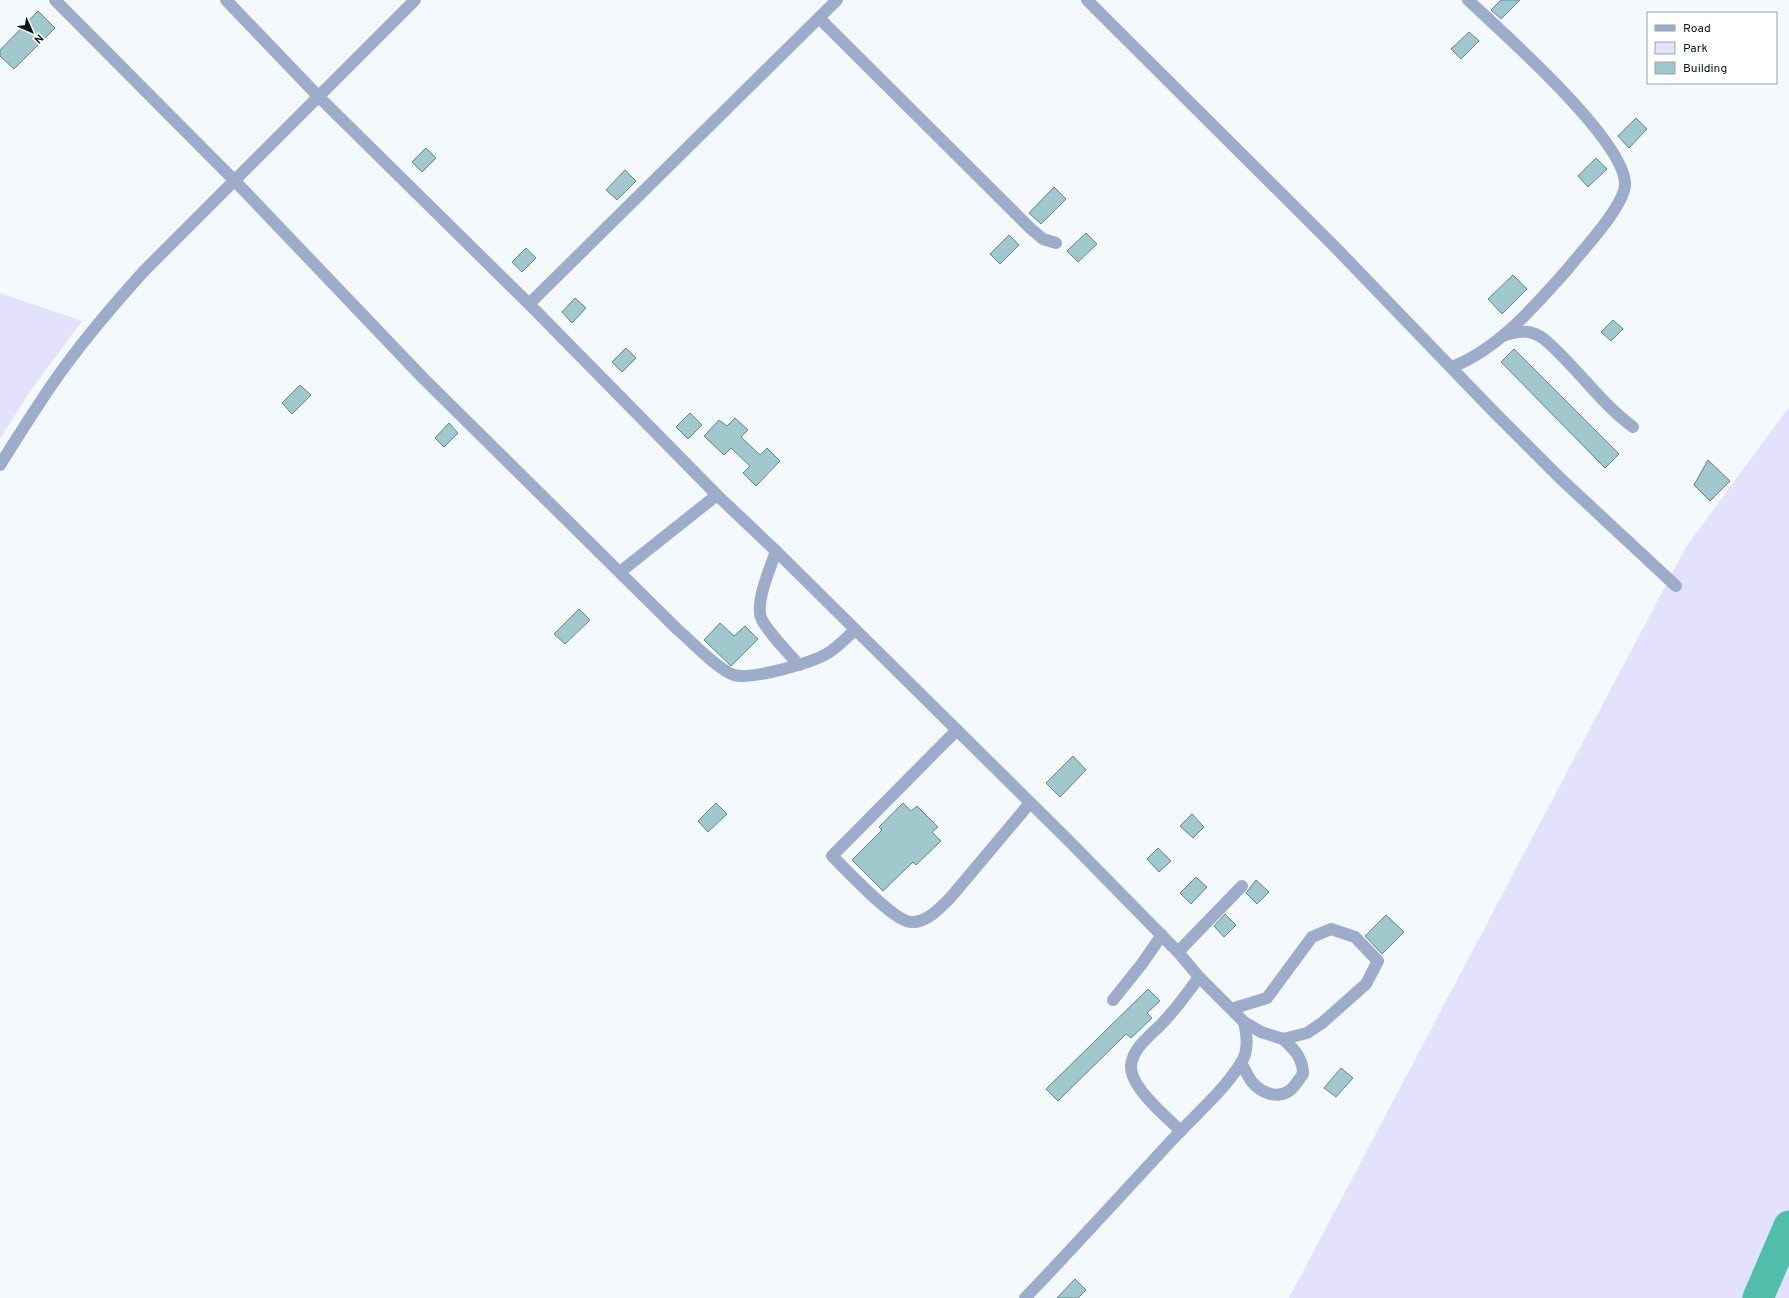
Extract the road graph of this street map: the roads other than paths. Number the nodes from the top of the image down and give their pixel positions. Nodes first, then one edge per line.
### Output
1 (226, 0) edge
2 (415, 0) edge
3 (837, 0) edge
4 (1087, 0) edge
5 (1468, 0) edge
6 (58, 1) edge
7 (819, 18) junction
8 (318, 96) junction
9 (234, 180) junction
10 (1056, 243) dead end
11 (529, 304) junction
12 (1504, 335) junction
13 (1452, 368) junction
14 (1633, 427) dead end
15 (0, 465) edge
16 (717, 495) junction
17 (776, 551) junction
18 (620, 572) junction
19 (1676, 586) dead end
20 (856, 630) junction
21 (799, 665) junction
22 (957, 730) junction
23 (1030, 803) junction
24 (1242, 886) dead end
25 (1162, 935) junction
26 (1178, 952) junction
27 (1198, 976) junction
28 (1113, 1000) dead end
29 (1231, 1009) junction
30 (1244, 1022) junction
31 (1282, 1039) junction
32 (1241, 1063) junction
33 (1181, 1131) junction
34 (1025, 1298) edge

1 - 8 street
2 - 8 street
3 - 7 street
4 - 13 street
5 - 12 street
6 - 9 street
7 - 10 street
7 - 11 street
8 - 9 street
8 - 11 street
9 - 15 street
9 - 18 street
11 - 16 street
12 - 13 street
12 - 14 street
13 - 19 street
16 - 17 street
16 - 18 street
17 - 20 street
17 - 21 street
18 - 21 street
20 - 21 street
20 - 22 street
22 - 23 street
22 - 23 street
23 - 25 street
24 - 26 street
25 - 26 street
25 - 28 street
26 - 27 street
27 - 29 street
27 - 33 street
29 - 30 street
29 - 31 street
30 - 31 street
30 - 32 street
31 - 32 street
32 - 33 street
33 - 34 street

